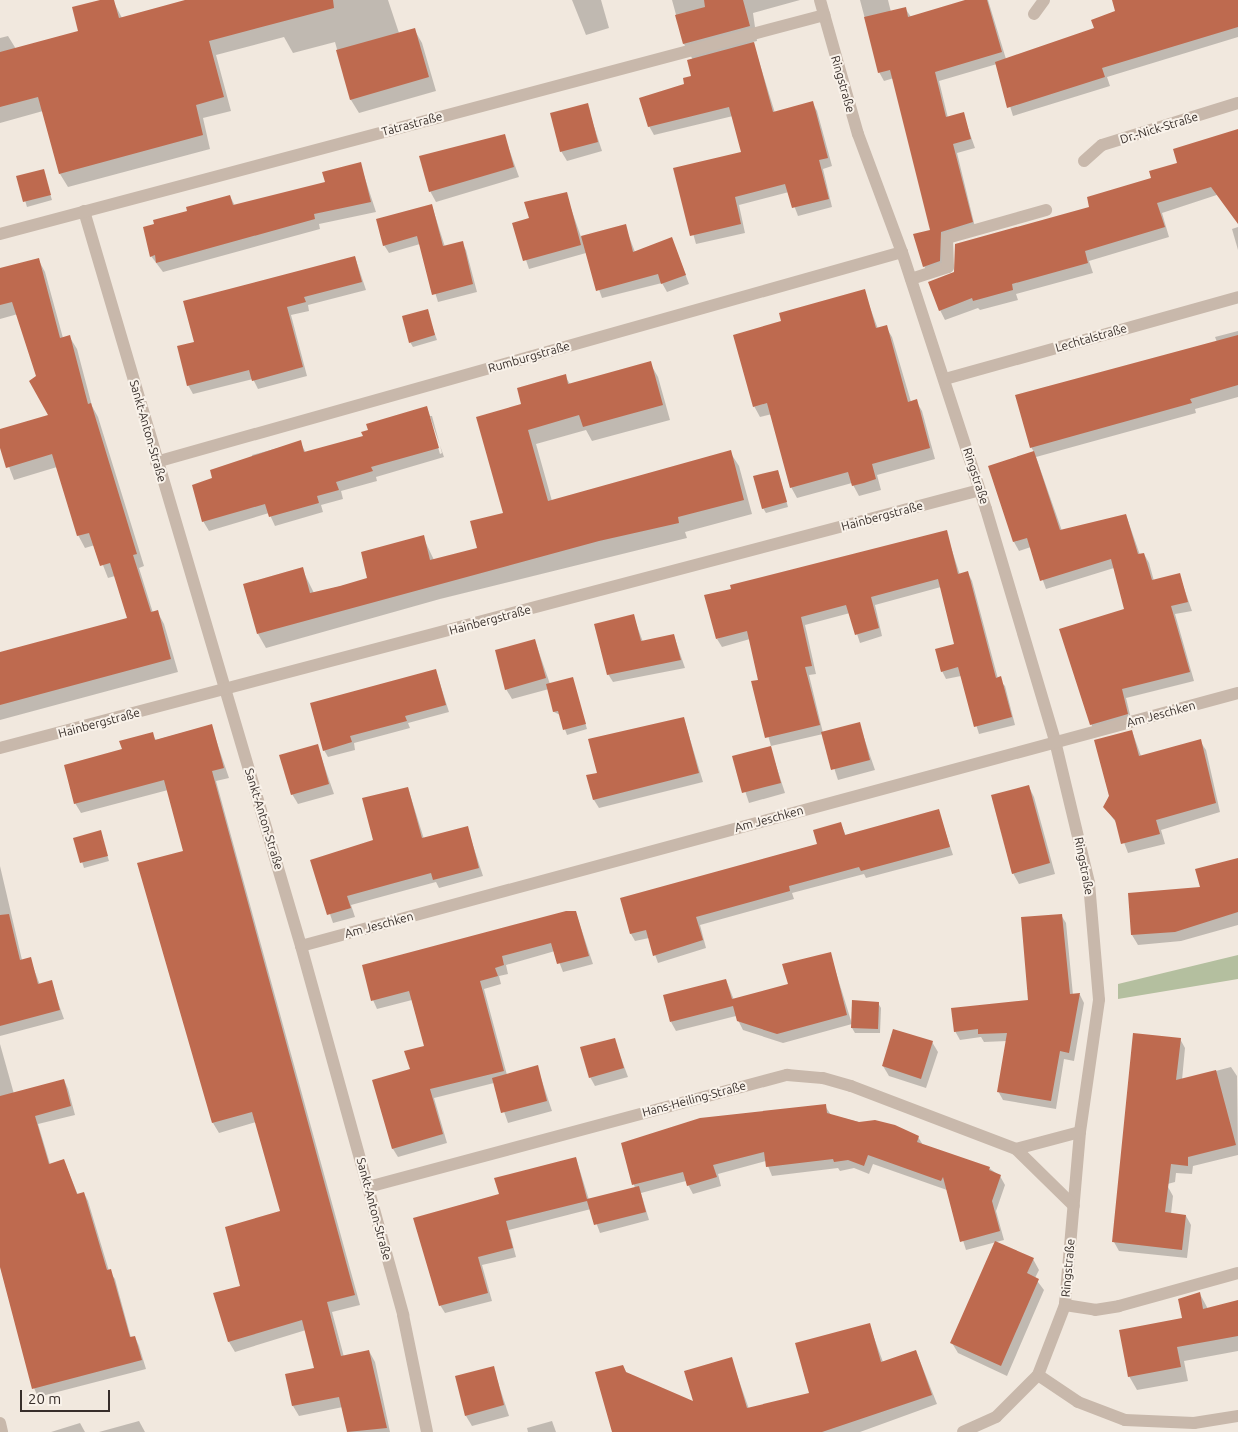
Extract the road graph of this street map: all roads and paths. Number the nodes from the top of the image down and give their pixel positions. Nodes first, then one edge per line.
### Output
1 (820, 0) edge
2 (1044, 0) edge
3 (824, 14) junction
4 (1034, 14) dead end
5 (1238, 103) edge
6 (1084, 161) dead end
7 (1046, 210) dead end
8 (84, 211) junction
9 (0, 234) edge
10 (902, 252) junction
11 (911, 279) junction
12 (1238, 297) edge
13 (945, 379) junction
14 (156, 462) junction
15 (980, 490) junction
16 (225, 690) junction
17 (1238, 693) edge
18 (1055, 742) junction
19 (0, 748) edge
20 (301, 946) junction
21 (1080, 1132) junction
22 (1016, 1148) junction
23 (368, 1187) junction
24 (1074, 1206) junction
25 (1238, 1274) edge
26 (1065, 1305) junction
27 (1038, 1375) junction
28 (1238, 1416) edge
29 (0, 1423) edge
30 (2, 1432) edge
31 (427, 1432) edge
32 (963, 1432) edge

1 - 3 street, Ringstraße
2 - 4 street
3 - 8 street, Tatrastraße
3 - 10 street, Ringstraße
5 - 6 street, Dr.-Nick-Straße
7 - 11 street
8 - 9 street, Tatrastraße
8 - 14 street, Sankt-Anton-Straße
10 - 11 street, Ringstraße
10 - 14 street, Rumburgstraße
11 - 13 street, Ringstraße
12 - 13 street, Lechtalstraße
13 - 15 street, Ringstraße
14 - 16 street, Sankt-Anton-Straße
15 - 16 street, Hainbergstraße
15 - 18 street, Ringstraße
16 - 19 street, Hainbergstraße
16 - 20 street, Sankt-Anton-Straße
17 - 18 street, Am Jeschken
18 - 20 street, Am Jeschken
18 - 21 street, Ringstraße
20 - 23 street, Sankt-Anton-Straße
21 - 22 street
21 - 24 street, Ringstraße
22 - 23 street, Hans-Heiling-Straße
22 - 24 street, Hans-Heiling-Straße
23 - 31 street, Sankt-Anton-Straße
24 - 26 street, Ringstraße
25 - 26 street
26 - 27 street, Ringstraße
27 - 28 street
27 - 32 street, Ringstraße
29 - 30 street

